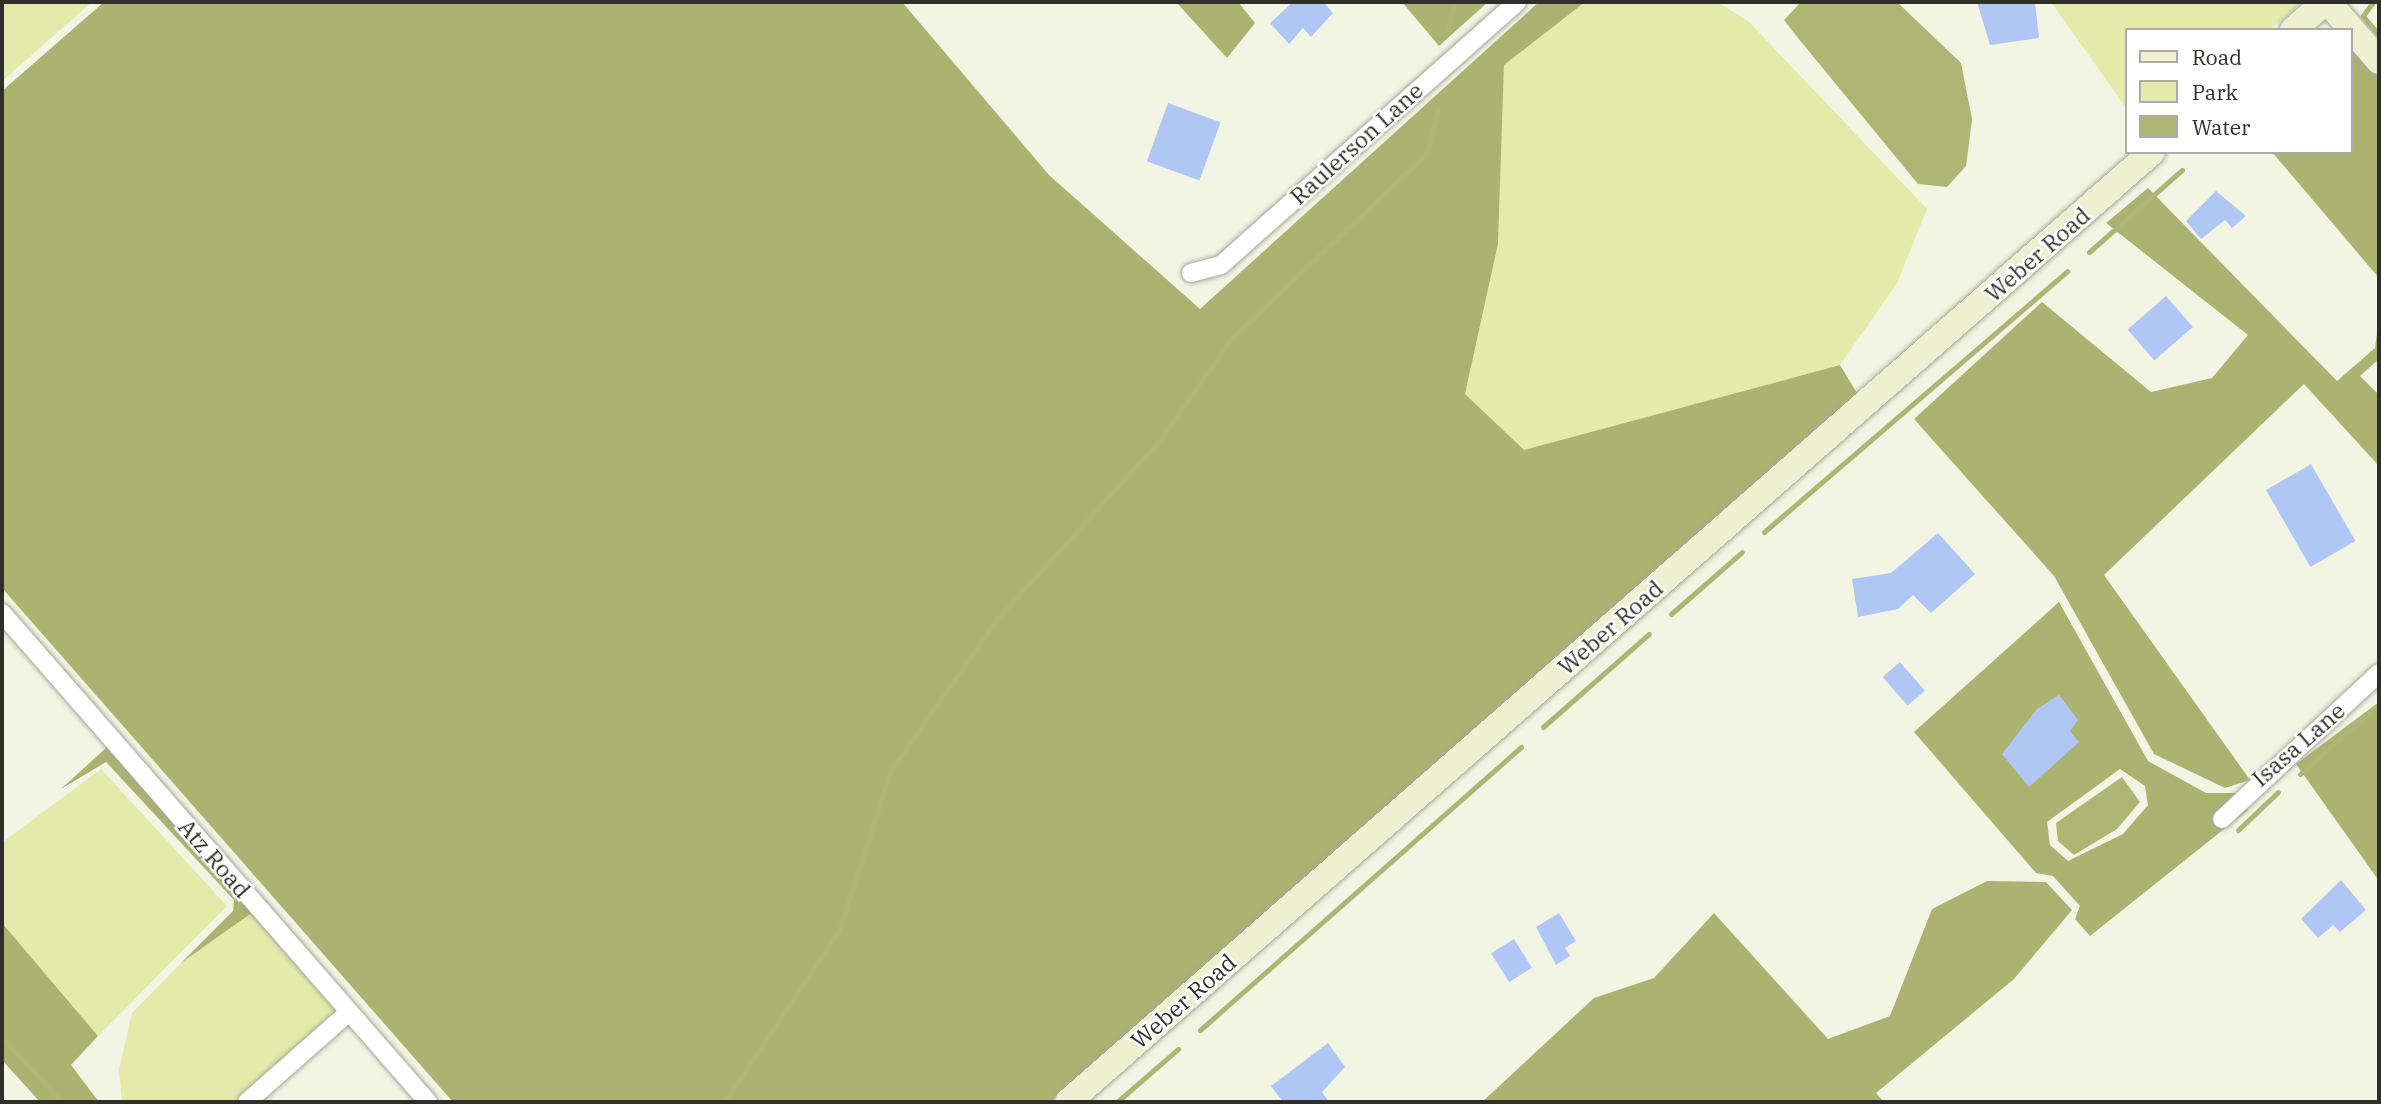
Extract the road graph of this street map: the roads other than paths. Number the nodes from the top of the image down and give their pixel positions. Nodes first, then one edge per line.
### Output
1 (1517, 2) edge
2 (2326, 2) edge
3 (2295, 28) edge
4 (2349, 28) edge
5 (2353, 32) edge
6 (2379, 61) edge
7 (2150, 154) edge
8 (1191, 273) dead end
9 (2, 615) edge
10 (2379, 673) edge
11 (2221, 819) dead end
12 (349, 1012) junction
13 (247, 1102) edge
14 (428, 1102) edge
15 (1068, 1102) edge

1 - 8 street, Raulerson Lane
2 - 3 street
2 - 4 street
5 - 6 street
7 - 15 street, Weber Road
9 - 12 street, Atz Road
10 - 11 street, Isasa Lane
12 - 13 street
12 - 14 street, Atz Road

